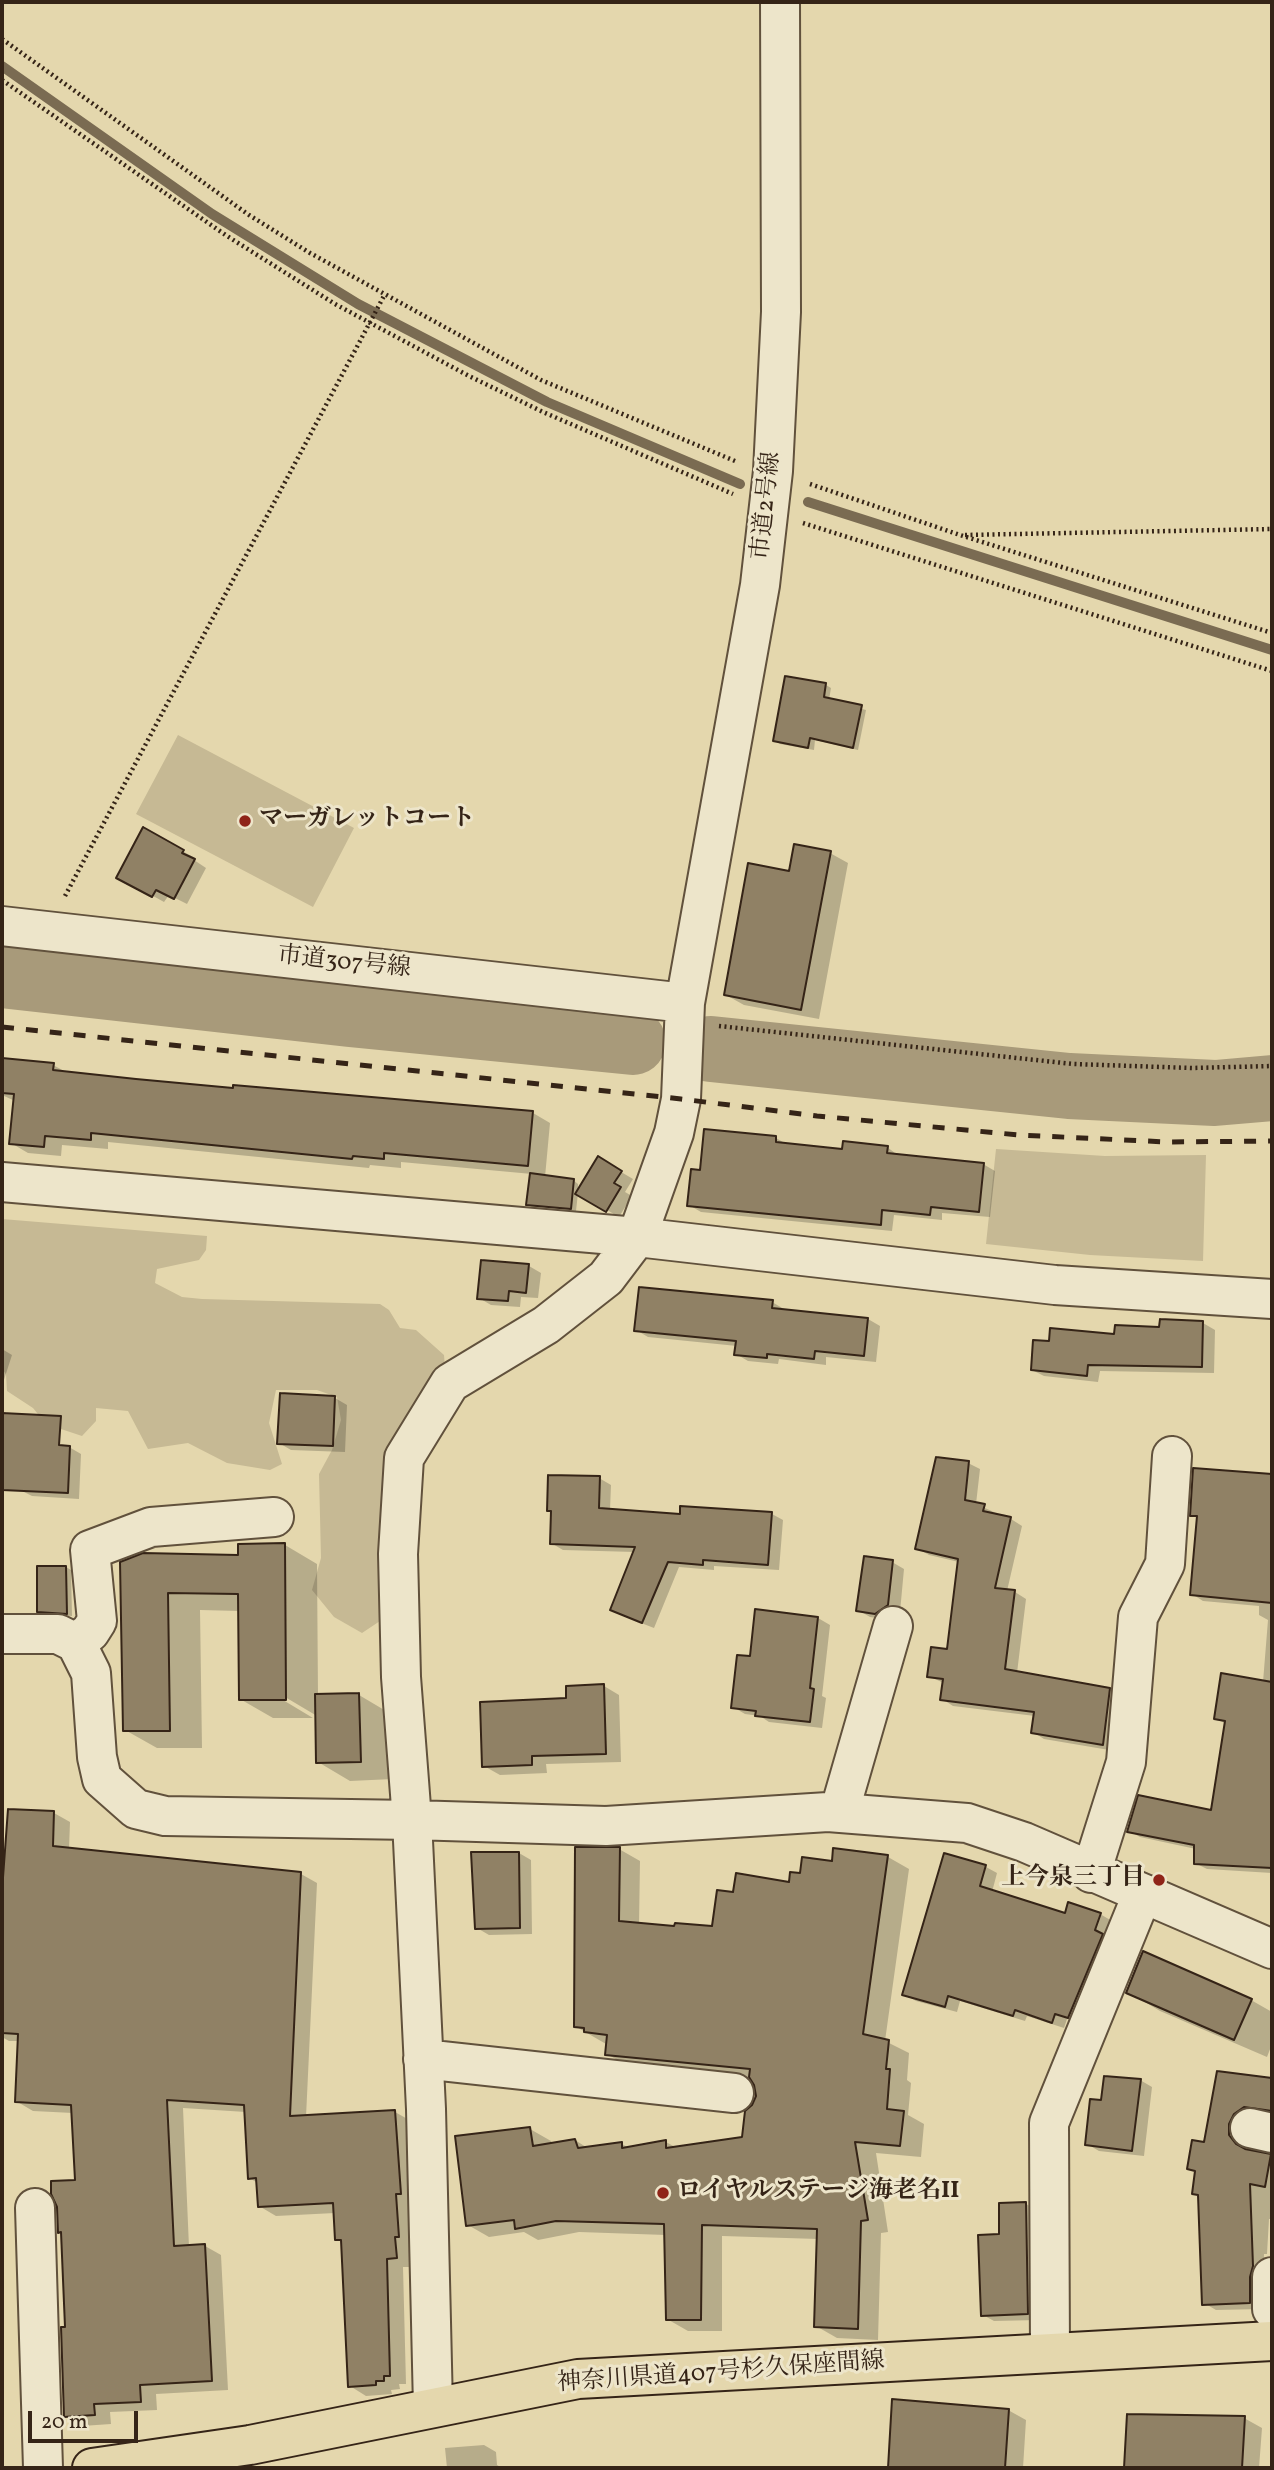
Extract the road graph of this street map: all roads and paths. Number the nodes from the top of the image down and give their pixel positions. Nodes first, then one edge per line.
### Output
1 (780, 2) edge
2 (2, 39) edge
3 (2, 80) edge
4 (385, 294) junction
5 (370, 320) junction
6 (773, 471) junction
7 (734, 494) dead end
8 (769, 512) junction
9 (1272, 529) edge
10 (960, 535) junction
11 (1272, 633) edge
12 (1272, 671) edge
13 (2, 926) edge
14 (47, 931) junction
15 (685, 1013) junction
16 (1272, 1066) edge
17 (2, 1182) edge
18 (637, 1237) junction
19 (1272, 1298) edge
20 (1172, 1456) dead end
21 (274, 1517) dead end
22 (893, 1626) dead end
23 (2, 1633) edge
24 (76, 1643) junction
25 (839, 1813) junction
26 (412, 1820) junction
27 (1091, 1873) junction
28 (1142, 1895) junction
29 (1272, 1949) edge
30 (423, 2059) junction
31 (734, 2094) dead end
32 (35, 2208) dead end
33 (1272, 2277) edge
34 (1272, 2309) edge
35 (1272, 2341) edge
36 (1050, 2353) junction
37 (433, 2407) junction
38 (251, 2456) edge
39 (43, 2468) edge
40 (92, 2468) edge

1 - 6 street, 市道2号線
2 - 4 path
3 - 5 path
4 - 5 path
4 - 6 path
5 - 7 path
5 - 14 path
6 - 8 street, 市道2号線
6 - 10 path
8 - 12 path
8 - 15 street, 市道2号線
9 - 10 path
10 - 11 path
13 - 14 street, 市道307号線
14 - 15 street, 市道307号線
15 - 16 path
15 - 18 street, 市道2号線
17 - 18 street
18 - 19 street
18 - 26 street, 市道2号線
20 - 27 street
21 - 24 street
22 - 25 street
23 - 24 street
24 - 26 street
25 - 26 street
25 - 27 street
26 - 30 street, 市道2号線
27 - 28 street
28 - 29 street
28 - 36 street
30 - 31 street
30 - 37 street, 市道2号線
32 - 39 street
33 - 34 street
35 - 36 main road, 神奈川県道407号杉久保座間線
36 - 37 main road, 神奈川県道407号杉久保座間線
37 - 38 main road, 神奈川県道407号杉久保座間線
38 - 40 main road, 神奈川県道407号杉久保座間線

